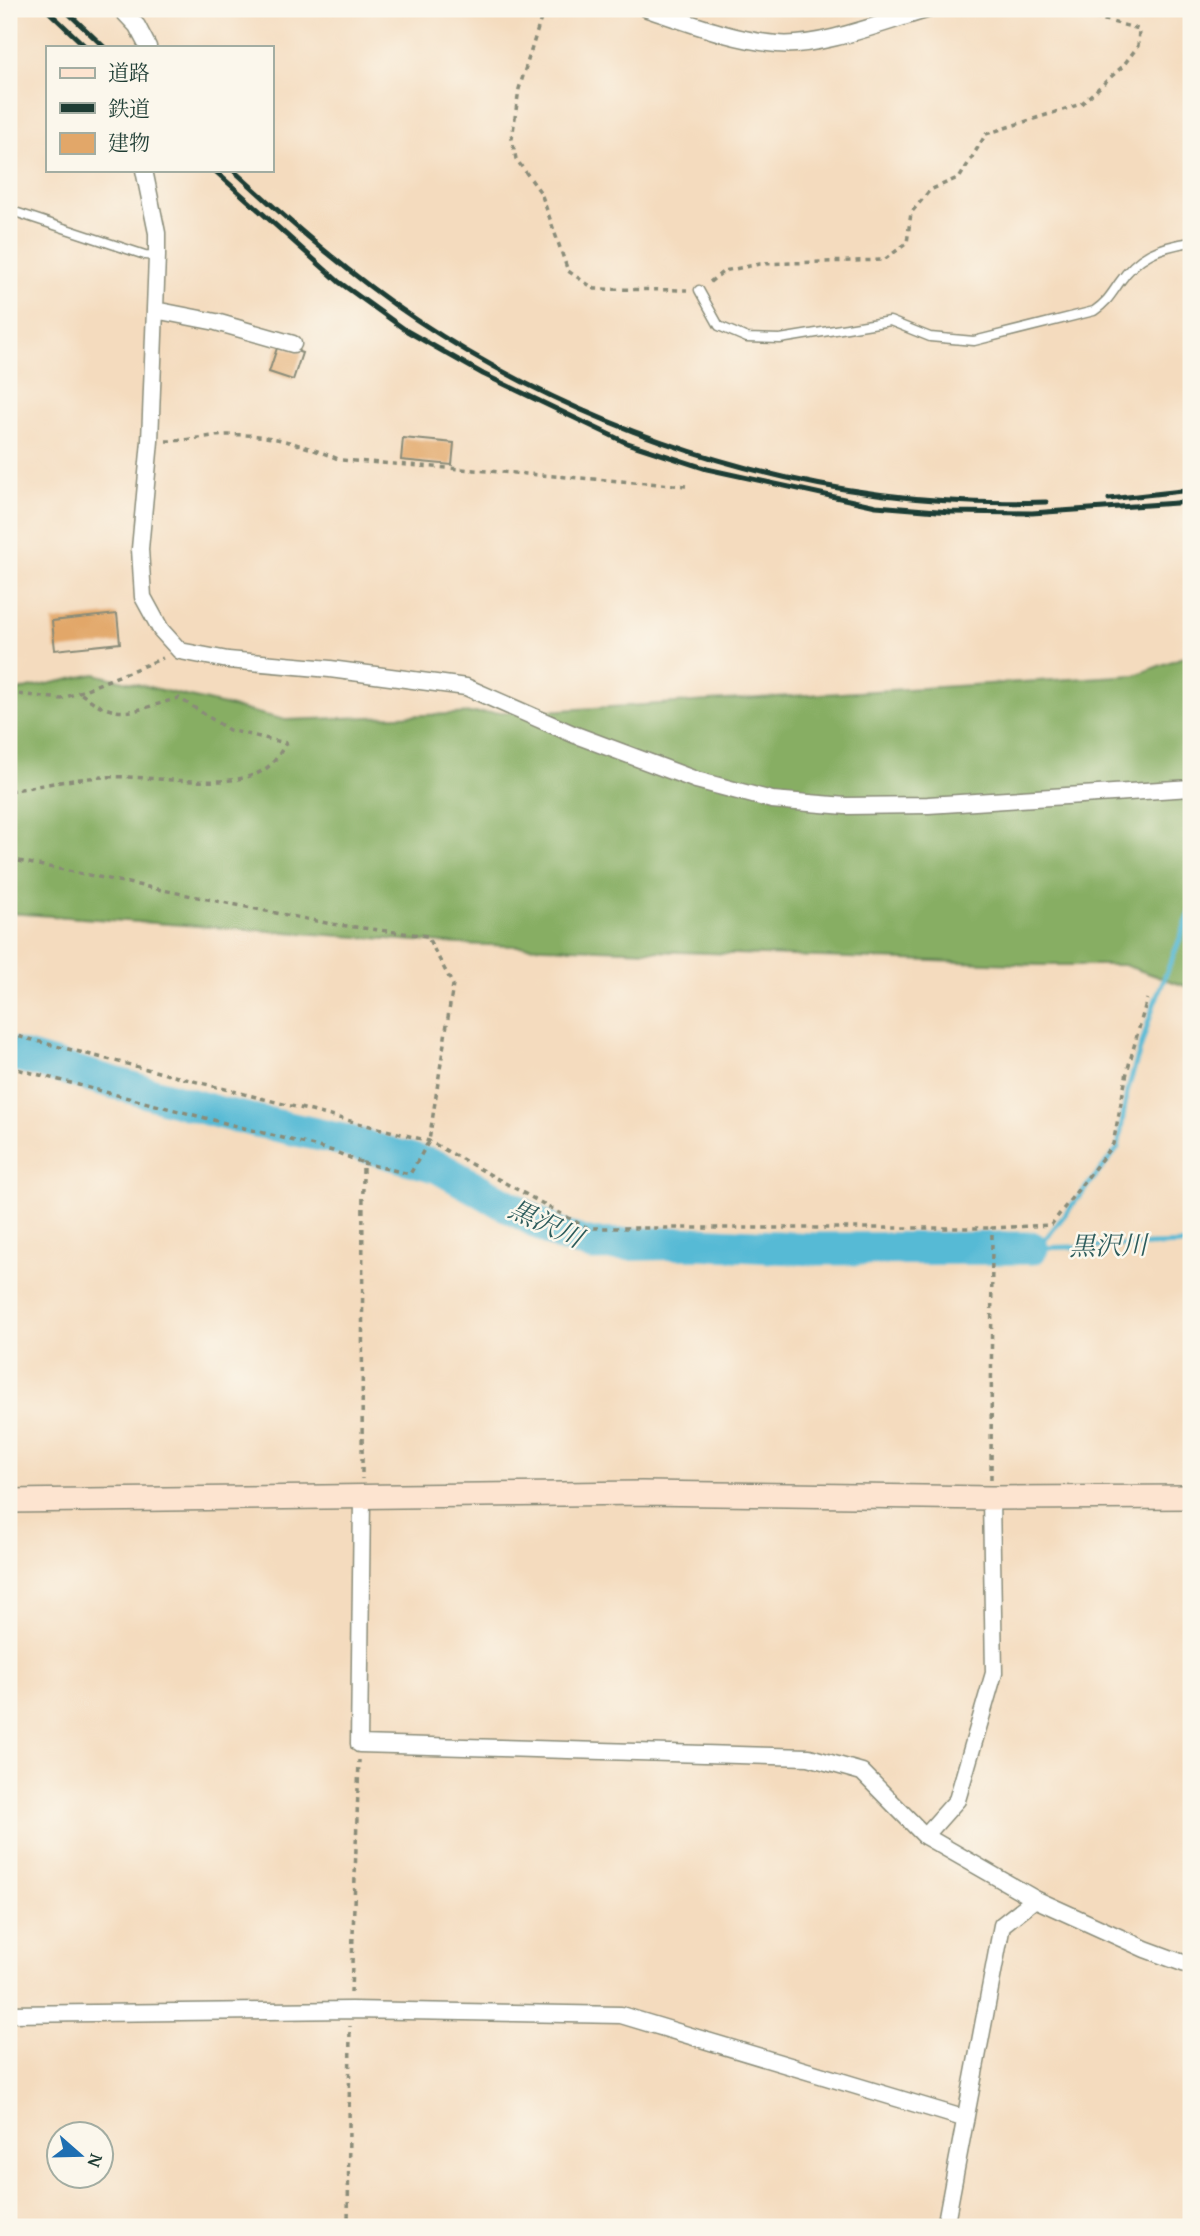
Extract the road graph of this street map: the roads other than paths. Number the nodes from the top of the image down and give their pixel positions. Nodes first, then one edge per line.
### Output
1 (121, 9) edge
2 (647, 9) edge
3 (929, 9) edge
4 (147, 46) edge
5 (144, 172) edge
6 (9, 210) edge
7 (1191, 242) edge
8 (157, 256) junction
9 (699, 290) road end
10 (155, 310) junction
11 (293, 344) dead end
12 (1191, 789) edge
13 (1191, 1497) edge
14 (991, 1498) junction
15 (362, 1499) junction
16 (9, 1501) edge
17 (925, 1836) junction
18 (1035, 1899) junction
19 (1191, 1966) edge
20 (9, 2014) edge
21 (963, 2118) junction
22 (945, 2227) edge

1 - 4 street
2 - 3 street
5 - 8 street
6 - 8 lane
7 - 9 lane
8 - 10 street
10 - 11 street
10 - 12 street
13 - 14 street
14 - 15 street
14 - 17 street
15 - 16 street
15 - 17 street
17 - 18 street
18 - 19 street
18 - 21 street
20 - 21 street
21 - 22 street

